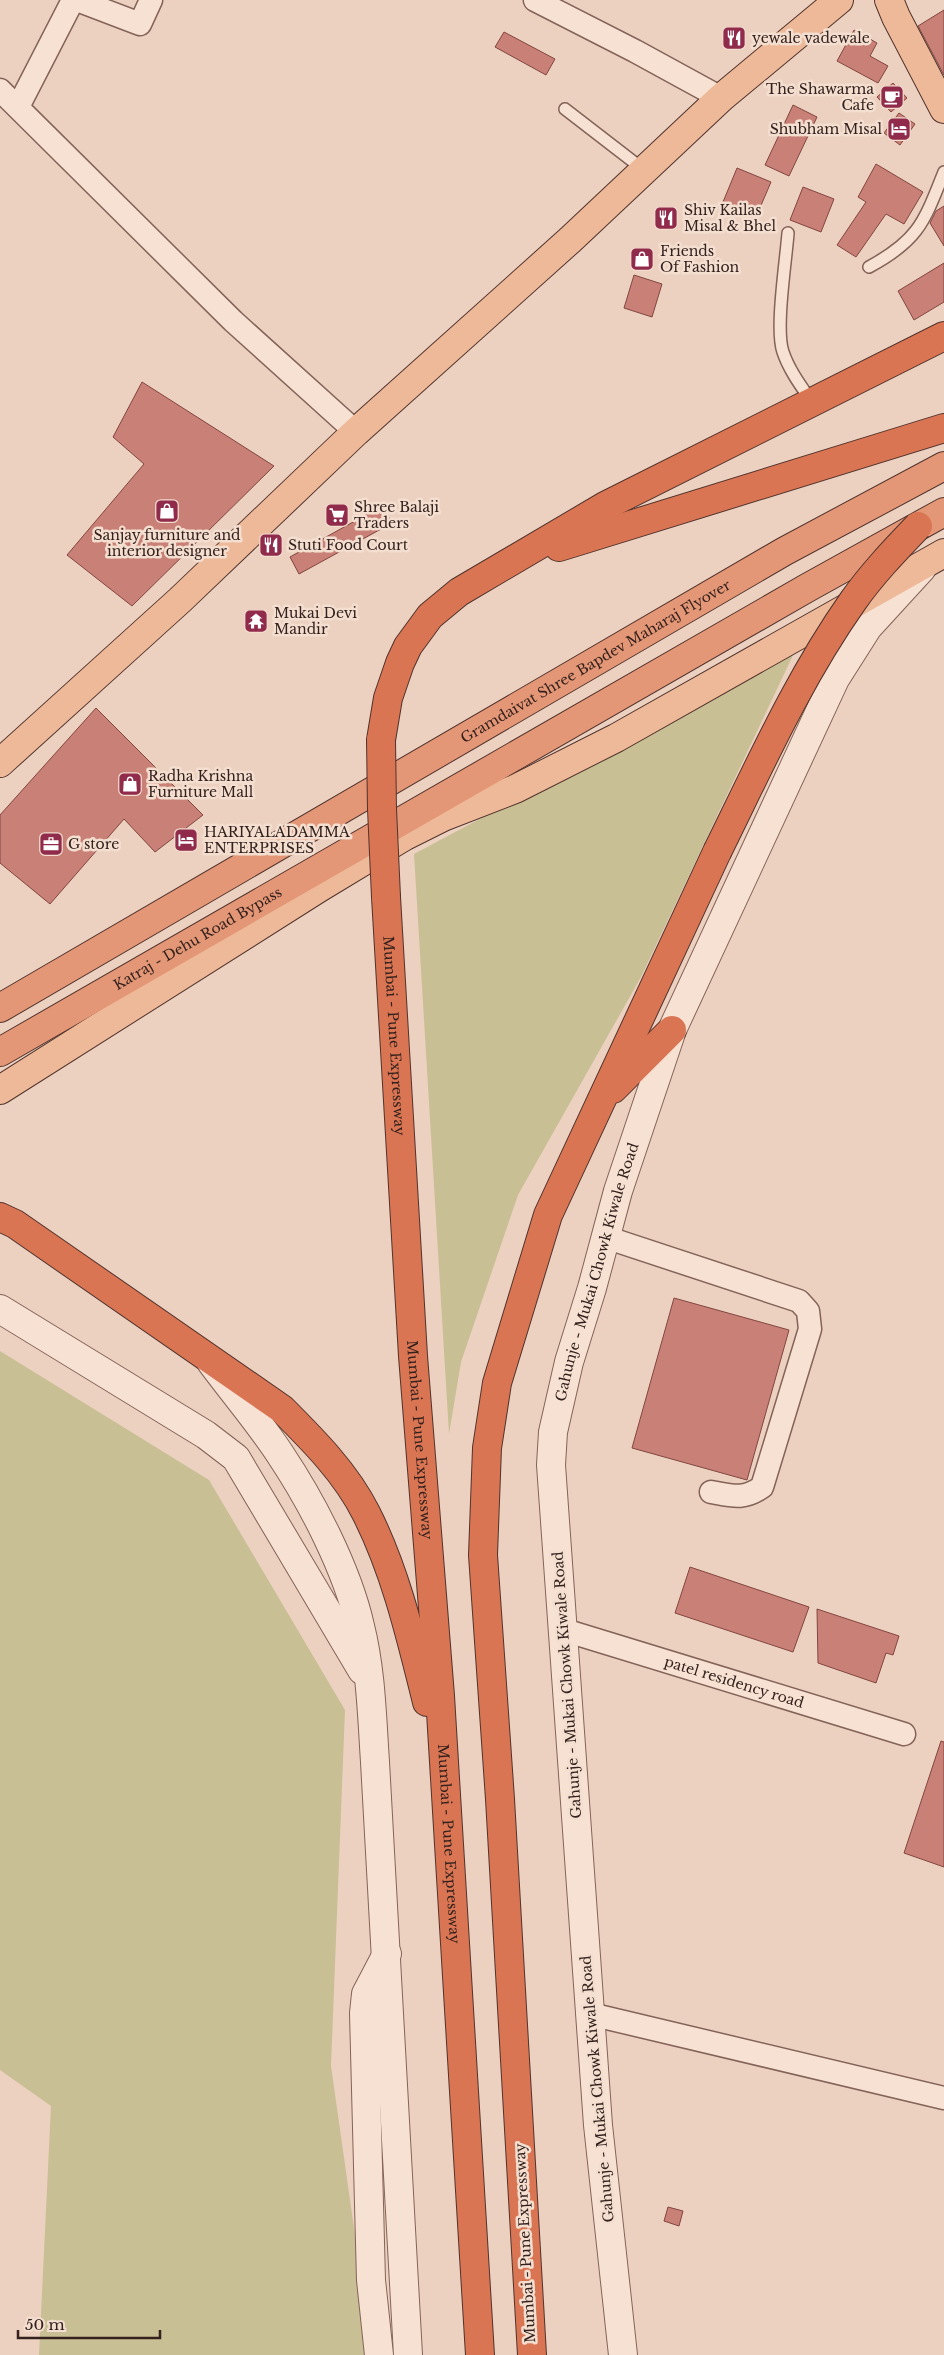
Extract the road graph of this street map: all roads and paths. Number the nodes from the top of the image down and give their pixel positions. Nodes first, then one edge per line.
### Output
1 (72, 0) edge
2 (77, 0) edge
3 (152, 0) edge
4 (535, 0) edge
5 (839, 0) edge
6 (889, 0) edge
7 (0, 90) edge
8 (721, 98) junction
9 (18, 107) junction
10 (564, 109) dead end
11 (944, 109) edge
12 (644, 170) junction
13 (944, 172) edge
14 (788, 233) dead end
15 (869, 267) dead end
16 (944, 336) edge
17 (812, 404) junction
18 (944, 428) edge
19 (356, 432) junction
20 (944, 466) edge
21 (944, 512) edge
22 (918, 526) junction
23 (936, 557) edge
24 (496, 570) junction
25 (0, 763) edge
26 (397, 832) junction
27 (0, 1008) edge
28 (672, 1030) junction
29 (0, 1052) edge
30 (0, 1090) edge
31 (600, 1102) junction
32 (0, 1217) edge
33 (606, 1237) junction
34 (0, 1309) edge
35 (208, 1358) junction
36 (711, 1492) dead end
37 (564, 1630) junction
38 (369, 1681) junction
39 (904, 1734) dead end
40 (443, 1769) junction
41 (387, 1954) junction
42 (590, 2014) junction
43 (944, 2098) edge
44 (379, 2355) edge
45 (408, 2355) edge
46 (480, 2355) edge
47 (532, 2355) edge
48 (623, 2355) edge

1 - 9 street
2 - 3 street
4 - 8 street
5 - 8 main road
6 - 11 main road
7 - 9 street
8 - 12 main road
9 - 19 street
10 - 12 lane
12 - 19 main road
13 - 15 lane
14 - 17 lane
16 - 17 highway
17 - 24 highway
18 - 24 highway
19 - 25 main road
20 - 27 highway, Gramdaivat Shree Bapdev Maharaj Flyover
21 - 22 highway
22 - 26 highway, bridge
22 - 31 highway, Mumbai - Pune Expressway, bridge
23 - 26 main road
23 - 28 street, Gahunje - Mukai Chowk Kiwale Road
24 - 40 highway, Mumbai - Pune Expressway, bridge
26 - 29 highway, Katraj - Dehu Road Bypass
26 - 30 main road
28 - 31 highway
28 - 33 street, Gahunje - Mukai Chowk Kiwale Road
31 - 47 highway, Mumbai - Pune Expressway
32 - 35 highway
33 - 36 street
33 - 37 street, Gahunje - Mukai Chowk Kiwale Road
34 - 38 street
35 - 38 street
35 - 40 highway
37 - 39 street, patel residency road
37 - 42 street, Gahunje - Mukai Chowk Kiwale Road
38 - 41 street
40 - 46 highway, Mumbai - Pune Expressway
41 - 44 street
41 - 45 street
42 - 43 street
42 - 48 street, Gahunje - Mukai Chowk Kiwale Road

